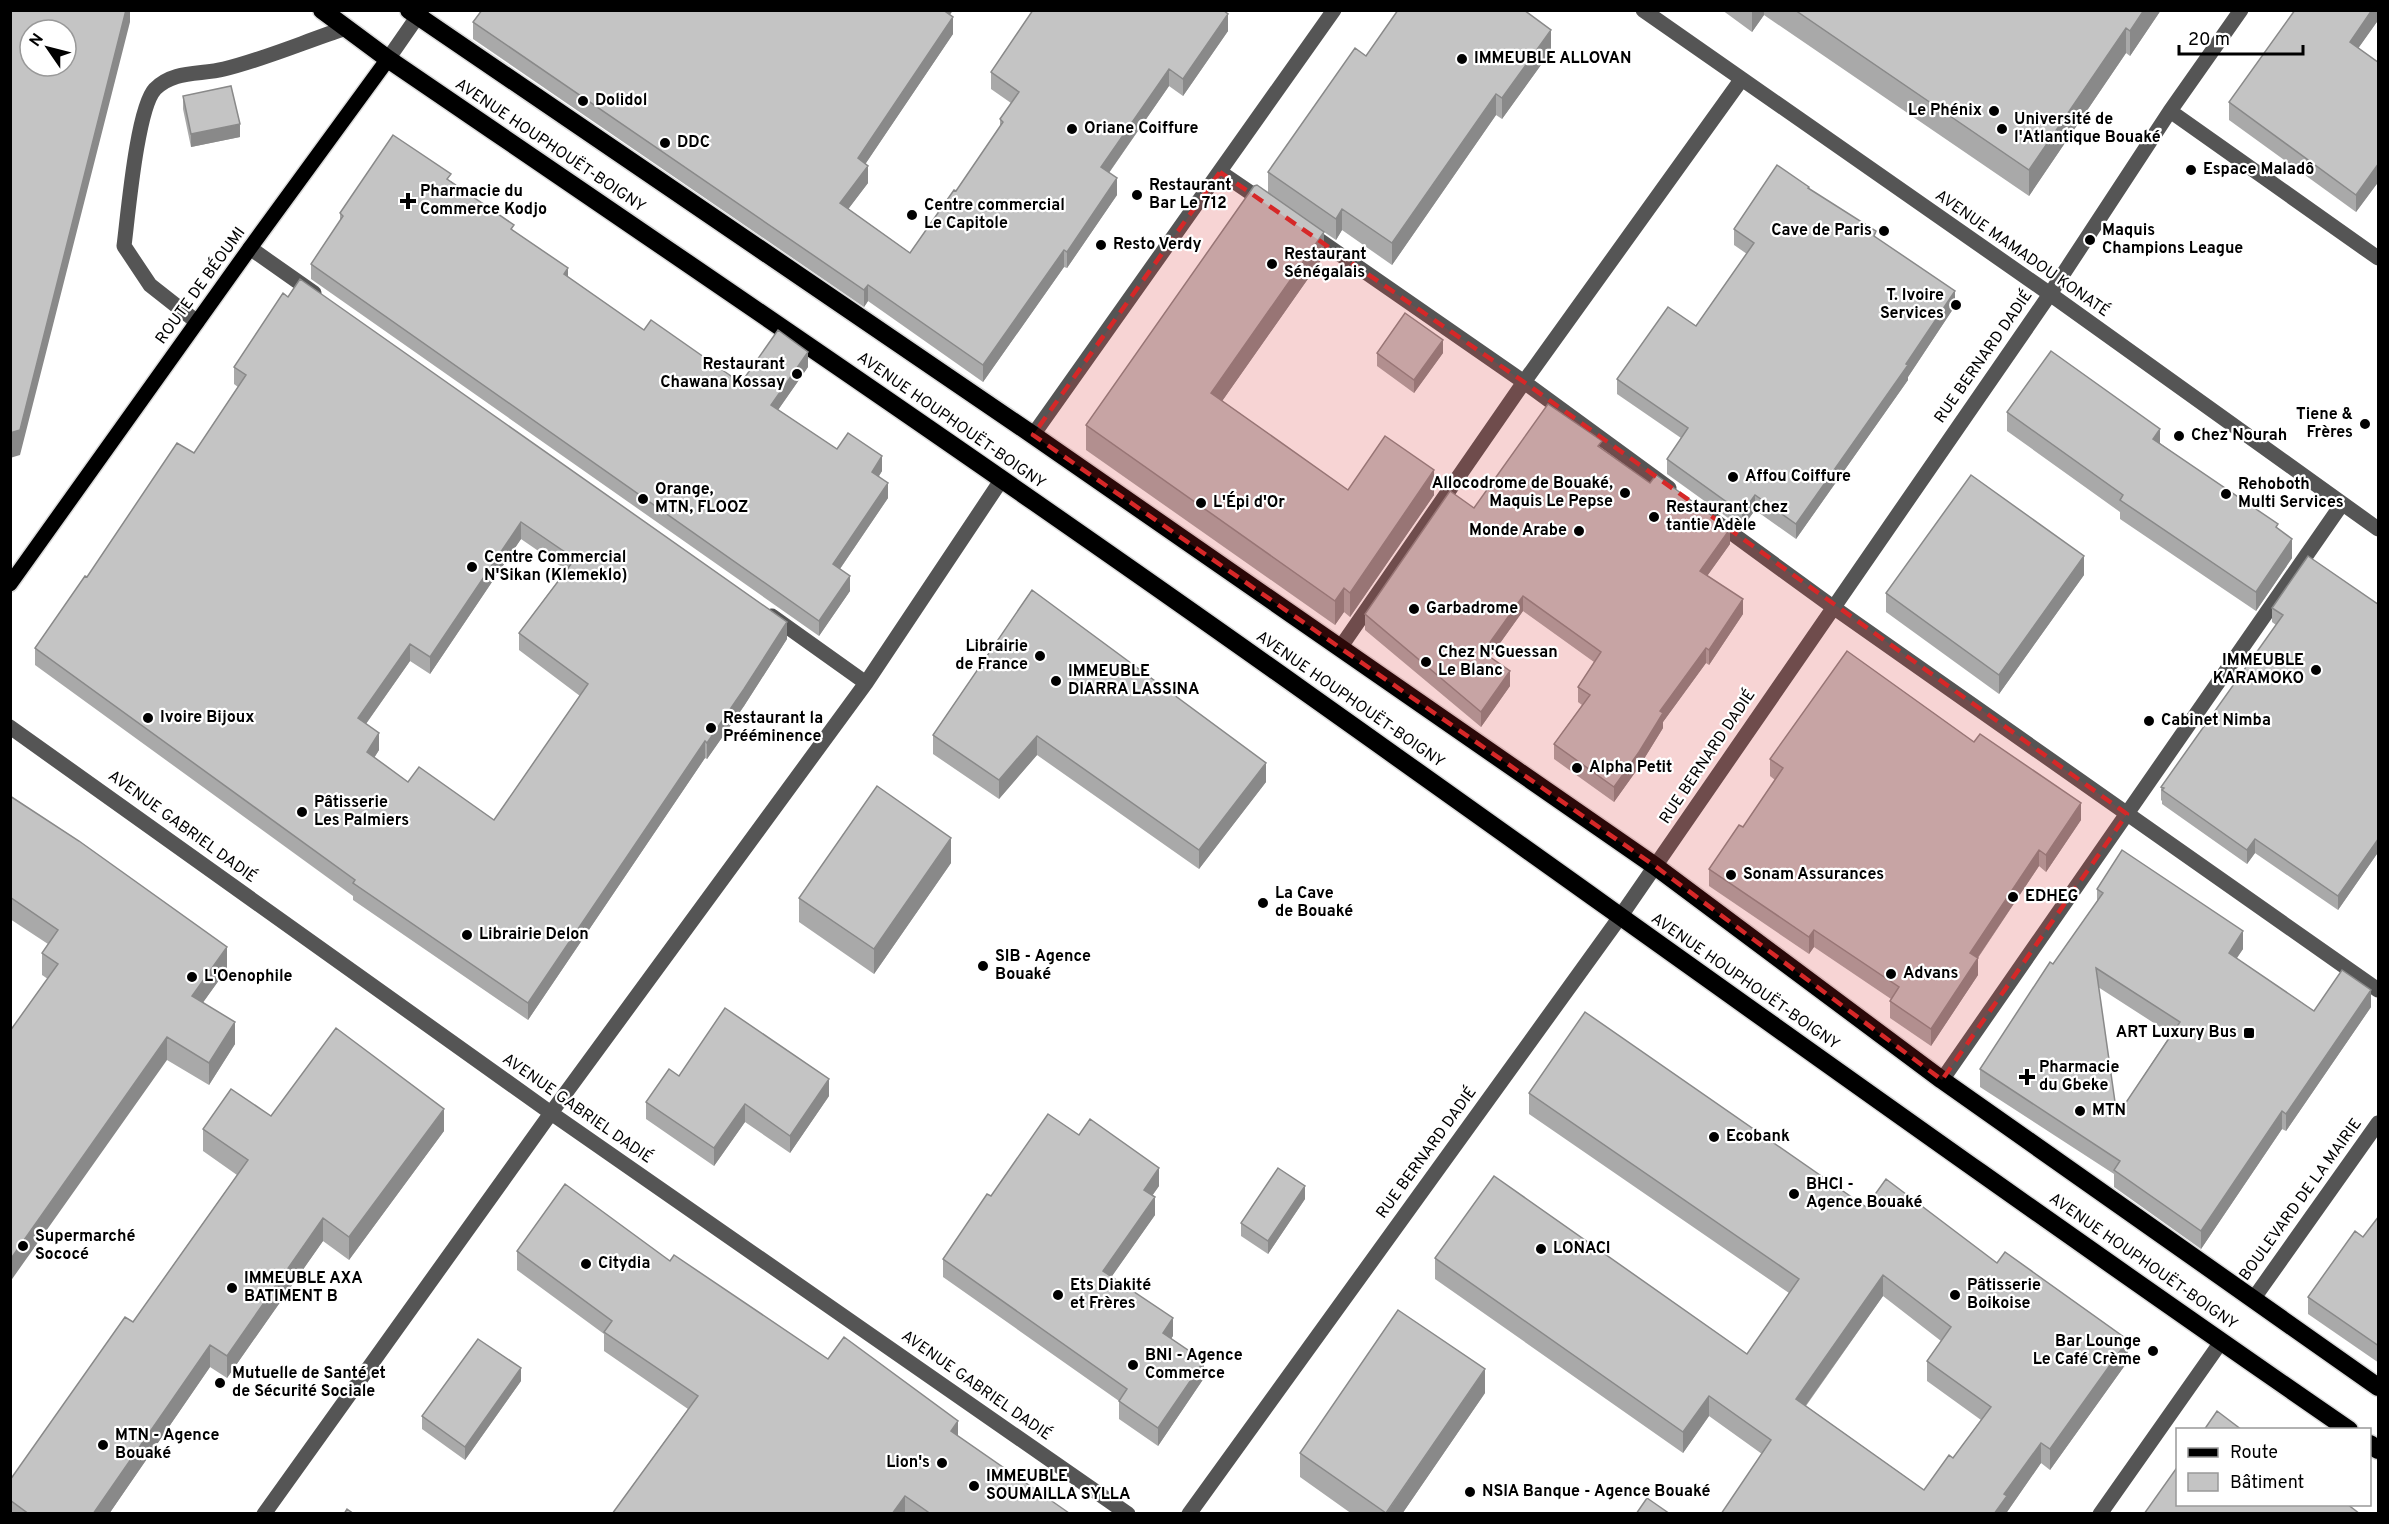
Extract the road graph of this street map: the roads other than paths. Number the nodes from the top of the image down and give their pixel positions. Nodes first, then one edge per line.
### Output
1 (322, 10) edge
2 (1334, 10) edge
3 (1643, 10) edge
4 (2241, 10) edge
5 (416, 13) edge
6 (346, 28) junction
7 (388, 59) junction
8 (1741, 80) junction
9 (2170, 111) junction
10 (1220, 172) junction
11 (1279, 213) edge
12 (1299, 226) edge
13 (250, 248) junction
14 (2379, 258) edge
15 (2050, 294) junction
16 (328, 303) edge
17 (197, 322) junction
18 (1524, 382) junction
19 (1033, 435) junction
20 (1002, 479) junction
21 (1678, 494) edge
22 (2342, 504) junction
23 (1707, 516) edge
24 (2379, 529) edge
25 (10, 584) edge
26 (759, 607) edge
27 (1833, 607) junction
28 (1340, 648) junction
29 (866, 683) junction
30 (10, 726) edge
31 (2127, 814) junction
32 (1655, 866) junction
33 (1620, 917) junction
34 (2379, 990) edge
35 (1942, 1080) junction
36 (551, 1113) junction
37 (2379, 1123) edge
38 (2254, 1298) junction
39 (2221, 1342) junction
40 (2379, 1387) edge
41 (2346, 1428) edge
42 (264, 1514) edge
43 (1128, 1514) edge
44 (1189, 1514) edge
45 (2100, 1514) edge

1 - 6 highway, AVENUE HOUPHOUËT-BOIGNY
2 - 10 street
3 - 8 street, AVENUE MAMADOU KONATÉ
4 - 9 street, RUE BERNARD DADIÉ
5 - 7 street, ROUTE DE BÉOUMI
5 - 19 highway, AVENUE HOUPHOUËT-BOIGNY
6 - 7 highway, AVENUE HOUPHOUËT-BOIGNY
6 - 17 street
7 - 13 main road, ROUTE DE BÉOUMI
7 - 20 highway, AVENUE HOUPHOUËT-BOIGNY
8 - 15 street, AVENUE MAMADOU KONATÉ
8 - 18 street
9 - 14 street
9 - 15 street, RUE BERNARD DADIÉ
10 - 11 street
10 - 19 street
12 - 18 street
13 - 16 street
13 - 17 main road, ROUTE DE BÉOUMI
15 - 22 street, AVENUE MAMADOU KONATÉ
15 - 27 street, RUE BERNARD DADIÉ
17 - 25 main road, ROUTE DE BÉOUMI
18 - 21 street
18 - 28 street
19 - 28 highway, AVENUE HOUPHOUËT-BOIGNY
20 - 29 street
20 - 33 highway, AVENUE HOUPHOUËT-BOIGNY
22 - 24 street, AVENUE MAMADOU KONATÉ
22 - 31 street
23 - 27 street
26 - 29 street
27 - 31 street
27 - 32 street, RUE BERNARD DADIÉ
28 - 32 highway, AVENUE HOUPHOUËT-BOIGNY
29 - 36 street
30 - 36 street, AVENUE GABRIEL DADIÉ
31 - 34 street
31 - 35 street
32 - 33 street, RUE BERNARD DADIÉ
32 - 35 highway, AVENUE HOUPHOUËT-BOIGNY
33 - 39 highway, AVENUE HOUPHOUËT-BOIGNY
33 - 44 street, RUE BERNARD DADIÉ
35 - 38 highway, AVENUE HOUPHOUËT-BOIGNY
36 - 42 street
36 - 43 street, AVENUE GABRIEL DADIÉ
37 - 38 street, BOULEVARD DE LA MAIRIE
38 - 40 highway, AVENUE HOUPHOUËT-BOIGNY
39 - 41 highway, AVENUE HOUPHOUËT-BOIGNY
39 - 45 street

